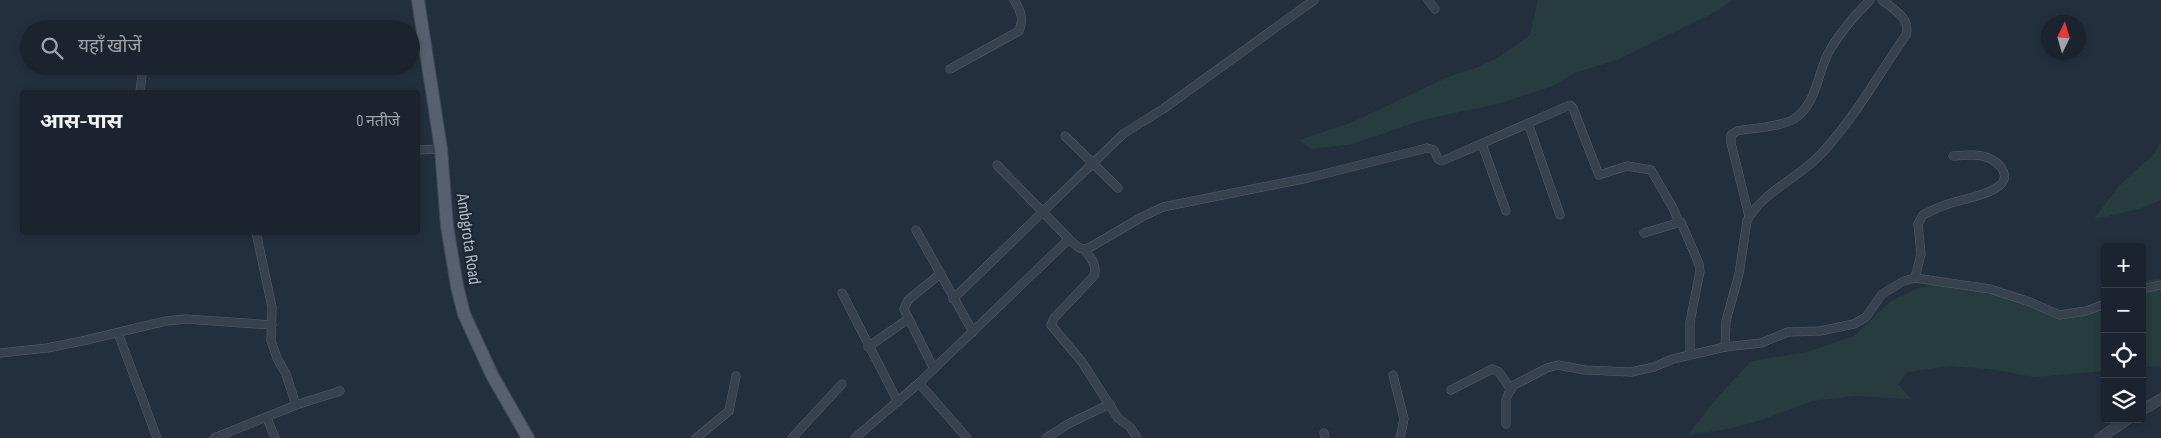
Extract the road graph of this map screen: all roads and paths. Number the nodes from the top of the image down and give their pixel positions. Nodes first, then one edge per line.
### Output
1 (418, 0) edge
2 (1014, 0) edge
3 (1314, 0) edge
4 (1428, 0) edge
5 (1870, 0) edge
6 (1882, 0) edge
7 (1435, 9) dead end
8 (950, 69) dead end
9 (142, 75) edge
10 (140, 90) edge
11 (1528, 123) junction
12 (1065, 136) dead end
13 (1482, 144) junction
14 (441, 149) junction
15 (420, 150) edge
16 (1953, 156) dead end
17 (1094, 162) junction
18 (997, 165) dead end
19 (1118, 188) dead end
20 (1043, 211) junction
21 (1506, 211) dead end
22 (1560, 215) dead end
23 (1749, 216) junction
24 (1679, 222) junction
25 (916, 230) dead end
26 (1644, 233) dead end
27 (257, 235) edge
28 (1070, 240) junction
29 (1084, 249) junction
30 (940, 274) junction
31 (1914, 278) junction
32 (2161, 285) edge
33 (2146, 289) edge
34 (842, 294) dead end
35 (953, 299) junction
36 (2101, 305) edge
37 (908, 319) junction
38 (272, 325) junction
39 (973, 332) junction
40 (118, 333) junction
41 (868, 347) junction
42 (1725, 347) junction
43 (0, 353) edge
44 (1690, 354) junction
45 (934, 369) junction
46 (1393, 375) dead end
47 (736, 376) dead end
48 (919, 383) junction
49 (842, 384) dead end
50 (1451, 390) dead end
51 (1511, 390) junction
52 (340, 391) dead end
53 (2161, 399) edge
54 (898, 402) junction
55 (1110, 404) junction
56 (296, 405) junction
57 (2146, 408) edge
58 (267, 418) junction
59 (2122, 423) edge
60 (1506, 424) dead end
61 (157, 438) edge
62 (216, 438) edge
63 (275, 438) edge
64 (528, 438) edge
65 (696, 438) edge
66 (792, 438) edge
67 (855, 438) edge
68 (967, 438) edge
69 (1046, 438) edge
70 (1137, 438) edge
71 (1400, 438) edge
72 (2100, 438) edge

1 - 14 main road, Ambgrota Road
2 - 8 street
3 - 17 street
4 - 7 street
5 - 23 street
6 - 23 street
9 - 10 street
11 - 13 street
11 - 22 street
11 - 24 street
12 - 17 street
13 - 21 street
13 - 29 street
14 - 15 street
14 - 64 main road, Ambgrota Road
16 - 31 street
17 - 19 street
17 - 20 street
18 - 20 street
20 - 28 street
20 - 35 street
23 - 42 street
24 - 26 street
24 - 44 street
25 - 30 street
27 - 38 street
28 - 29 street
28 - 39 street
29 - 55 street
30 - 35 street
30 - 37 street
31 - 36 street
31 - 42 street
32 - 33 street
34 - 41 street
35 - 39 street
37 - 41 street
37 - 45 street
38 - 40 street
38 - 56 street
39 - 45 street
40 - 43 street
40 - 61 street
41 - 54 street
42 - 44 street
44 - 51 street
45 - 48 street
46 - 71 street
47 - 65 street
48 - 54 street
48 - 68 street
49 - 66 street
50 - 51 street
51 - 60 street
52 - 56 street
53 - 57 street
54 - 67 street
55 - 69 street
55 - 70 street
56 - 58 street
58 - 62 street
58 - 63 street
59 - 72 street

